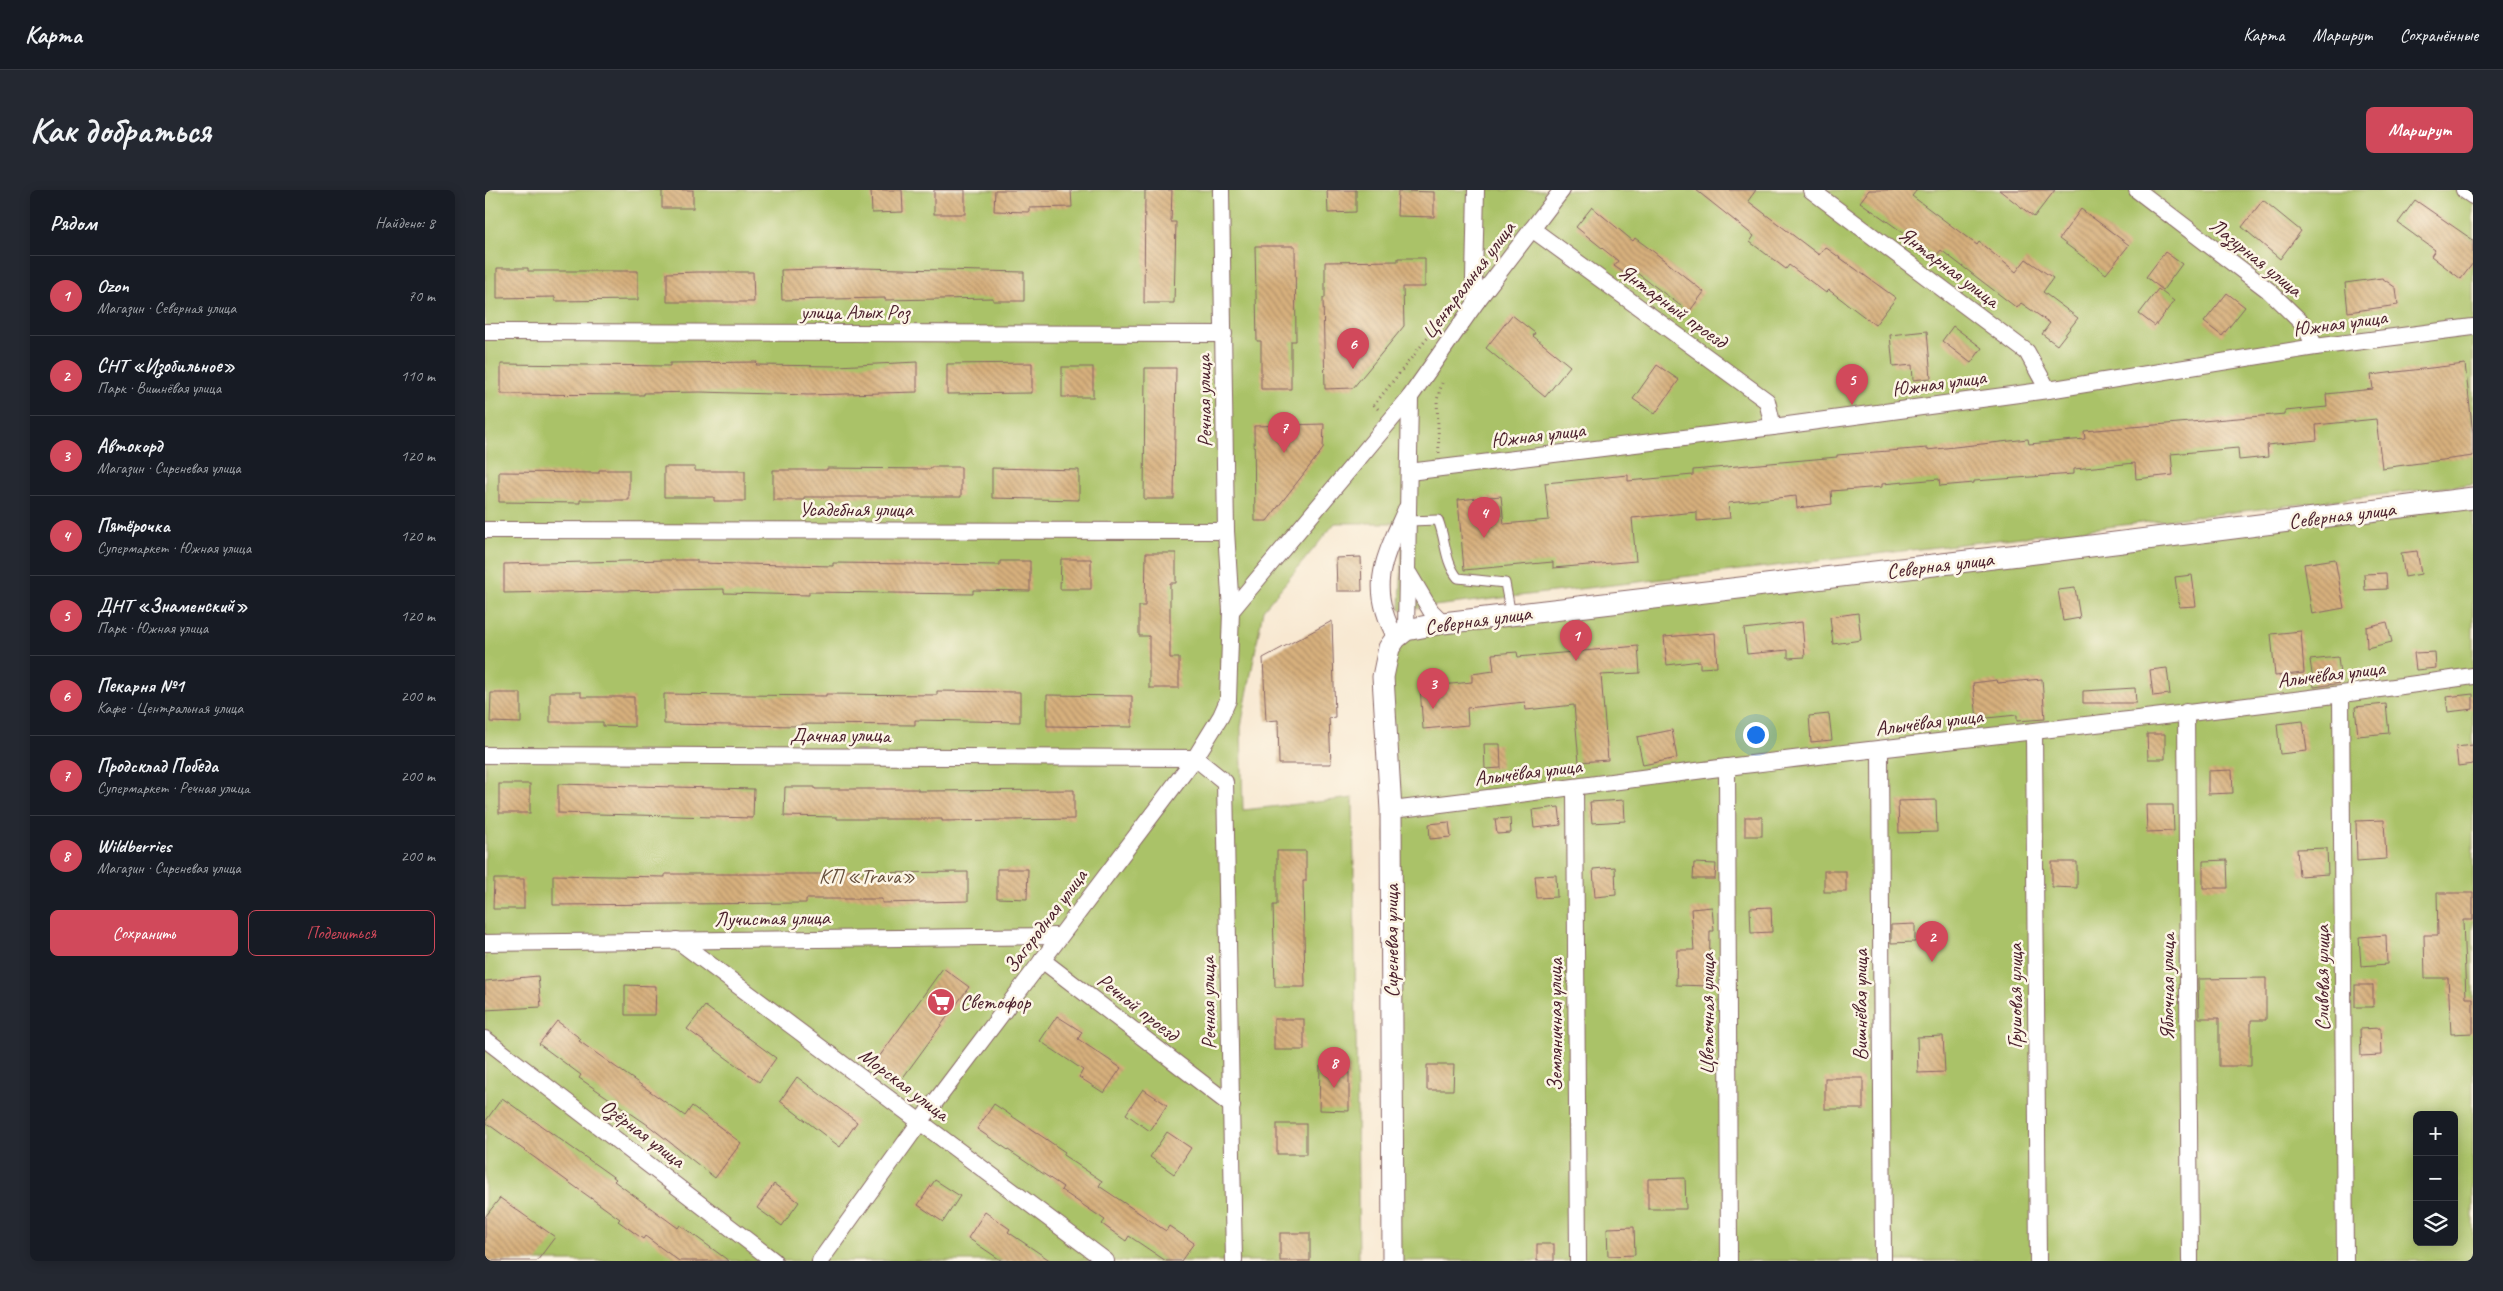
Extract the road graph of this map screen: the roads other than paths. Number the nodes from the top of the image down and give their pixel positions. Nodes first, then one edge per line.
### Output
1 (1221, 190) edge
2 (1476, 190) edge
3 (1562, 190) edge
4 (1811, 190) edge
5 (2137, 190) edge
6 (2464, 190) edge
7 (2473, 196) edge
8 (1532, 229) junction
9 (1477, 300) junction
10 (2473, 327) edge
11 (485, 332) edge
12 (1224, 334) junction
13 (2315, 347) junction
14 (2048, 390) junction
15 (1410, 397) junction
16 (1773, 428) junction
17 (1409, 472) junction
18 (2473, 498) edge
19 (1409, 502) junction
20 (1409, 520) junction
21 (485, 530) edge
22 (1226, 532) junction
23 (1407, 571) junction
24 (1231, 611) junction
25 (1511, 615) junction
26 (1443, 623) junction
27 (1401, 634) junction
28 (2473, 676) edge
29 (2341, 695) junction
30 (2186, 712) junction
31 (2034, 732) junction
32 (1880, 750) junction
33 (485, 755) edge
34 (1195, 758) junction
35 (1727, 767) junction
36 (1575, 788) junction
37 (1391, 810) junction
38 (1060, 936) junction
39 (677, 940) junction
40 (485, 942) edge
41 (1042, 960) junction
42 (485, 1039) edge
43 (1232, 1106) junction
44 (920, 1122) junction
45 (774, 1261) edge
46 (820, 1261) edge
47 (1106, 1261) edge
48 (1234, 1261) edge
49 (1393, 1261) edge
50 (1577, 1261) edge
51 (1729, 1261) edge
52 (1883, 1261) edge
53 (2037, 1261) edge
54 (2190, 1261) edge
55 (2345, 1261) edge

1 - 12 street, Речная улица
2 - 9 street
3 - 8 street, Центральная улица
4 - 14 street, Янтарная улица
5 - 13 street, Лазурная улица
6 - 7 street
8 - 9 street, Центральная улица
8 - 16 street, Янтарный проезд
9 - 15 street, Центральная улица
10 - 13 street, Южная улица
11 - 12 street, улица Алых Роз
12 - 22 street, Речная улица
13 - 14 street, Южная улица
14 - 16 street, Южная улица
15 - 17 street
15 - 24 street, Центральная улица
16 - 17 street, Южная улица
17 - 19 street
18 - 25 street, Северная улица
19 - 20 street
19 - 27 street
20 - 23 street
20 - 25 lane
21 - 22 street, Усадебная улица
22 - 24 street, Речная улица
23 - 26 street
23 - 27 street
24 - 34 street, Загородная улица
25 - 26 street, Северная улица
26 - 27 street, Северная улица
27 - 37 street, Сиреневая улица
28 - 29 street, Алычёвая улица
29 - 30 street, Алычёвая улица
29 - 55 street, Сливовая улица
30 - 31 street, Алычёвая улица
30 - 54 street, Яблочная улица
31 - 32 street, Алычёвая улица
31 - 53 street, Грушовая улица
32 - 35 street, Алычёвая улица
32 - 52 street, Вишнёвая улица
33 - 34 street, Дачная улица
34 - 38 street, Загородная улица
34 - 43 street, Речная улица
35 - 36 street, Алычёвая улица
35 - 51 street, Цветочная улица
36 - 37 street, Алычёвая улица
36 - 50 street, Земляничная улица
37 - 49 street, Сиреневая улица
38 - 39 street, Лучистая улица
38 - 41 street, Загородная улица
39 - 40 street, Лучистая улица
39 - 44 street, Морская улица
41 - 43 street, Речной проезд
41 - 44 street, Загородная улица
42 - 45 street, Озёрная улица
43 - 48 street, Речная улица
44 - 46 street, Загородная улица
44 - 47 street, Морская улица

